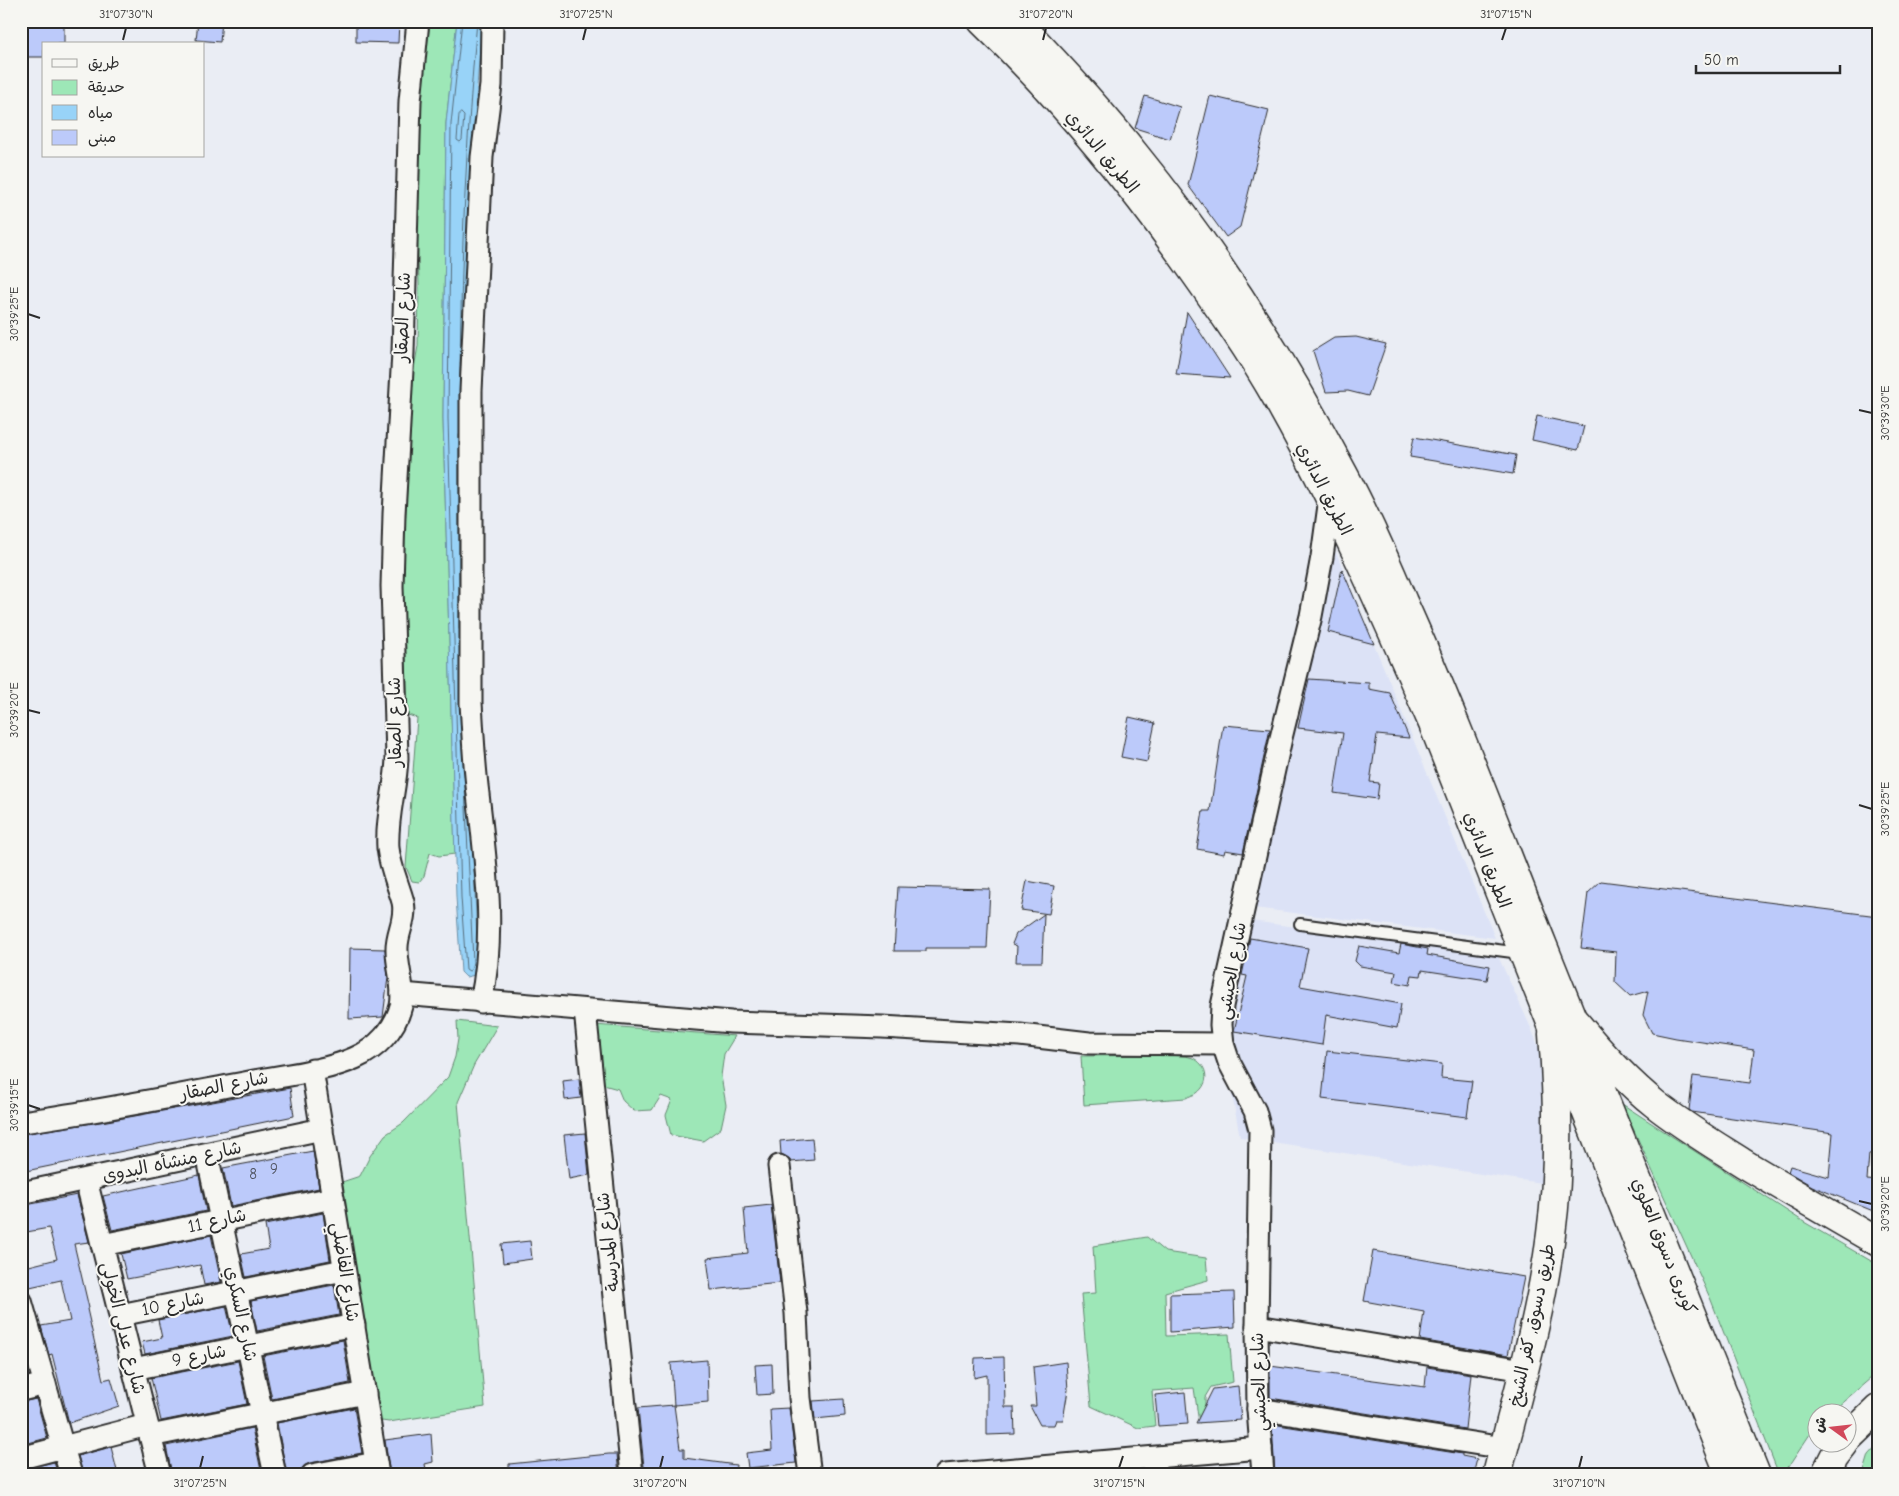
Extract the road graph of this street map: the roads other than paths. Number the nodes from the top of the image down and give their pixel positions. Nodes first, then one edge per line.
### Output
1 (418, 21) edge
2 (492, 21) edge
3 (982, 21) edge
4 (1016, 21) edge
5 (1330, 498) junction
6 (1300, 924) dead end
7 (1524, 953) junction
8 (402, 994) junction
9 (481, 1002) junction
10 (585, 1010) junction
11 (1562, 1021) junction
12 (1223, 1044) junction
13 (312, 1070) junction
14 (21, 1122) edge
15 (322, 1129) junction
16 (207, 1154) junction
17 (779, 1166) dead end
18 (86, 1180) junction
19 (21, 1193) edge
20 (333, 1198) junction
21 (221, 1221) junction
22 (1878, 1242) edge
23 (102, 1245) junction
24 (344, 1270) junction
25 (236, 1292) junction
26 (21, 1301) edge
27 (120, 1315) junction
28 (24, 1323) edge
29 (354, 1325) junction
30 (1257, 1326) junction
31 (248, 1346) junction
32 (134, 1369) junction
33 (1524, 1370) junction
34 (45, 1384) junction
35 (21, 1390) edge
36 (365, 1393) junction
37 (1258, 1409) junction
38 (1878, 1409) edge
39 (262, 1413) junction
40 (149, 1430) junction
41 (1856, 1430) edge
42 (63, 1447) junction
43 (1261, 1448) junction
44 (1504, 1448) junction
45 (1836, 1454) edge
46 (21, 1458) edge
47 (1113, 1468) edge
48 (377, 1469) edge
49 (70, 1475) edge
50 (160, 1475) edge
51 (275, 1475) edge
52 (312, 1475) edge
53 (632, 1475) edge
54 (810, 1475) edge
55 (945, 1475) edge
56 (1263, 1475) edge
57 (1497, 1475) edge
58 (1730, 1475) edge
59 (1756, 1475) edge
60 (1825, 1475) edge

1 - 8 street, شارع الصقار
2 - 9 street
3 - 5 main road, الطريق الدائري
4 - 11 main road, الطريق الدائري
5 - 7 main road, الطريق الدائري
5 - 12 street, شارع الحبشي
6 - 7 lane
7 - 11 main road, الطريق الدائري
8 - 9 street
8 - 13 street, شارع الصقار
9 - 10 street
10 - 12 street
10 - 53 street, شارع المدرسة
11 - 22 main road
11 - 33 main road, طريق دسوق, كفر الشيخ
11 - 58 main road, كوبرى دسوق العلوي
11 - 59 main road, كوبرى دسوق العلوي
12 - 30 street, شارع الحبشي
13 - 14 street, شارع الصقار
13 - 15 street, شارع الفاضلي
15 - 16 street, شارع منشأه البدوى
15 - 20 street, شارع الفاضلي
16 - 18 street, شارع منشأه البدوى
16 - 21 street, شارع السكري
17 - 54 street
18 - 19 street, شارع منشأه البدوى
18 - 23 street, شارع عدلى الخولى
20 - 21 street, شارع 11
20 - 24 street, شارع الفاضلي
21 - 23 street, شارع 11
21 - 25 street, شارع السكري
23 - 27 street, شارع عدلى الخولى
24 - 25 street, شارع 10
24 - 29 street, شارع الفاضلي
25 - 27 street, شارع 10
25 - 31 street, شارع السكري
26 - 28 street
27 - 32 street, شارع عدلى الخولى
28 - 34 street
29 - 31 street, شارع 9
29 - 36 street, شارع الفاضلي
30 - 33 street
30 - 37 street, شارع الحبشي
31 - 32 street, شارع 9
31 - 39 street, شارع السكري
32 - 40 street, شارع عدلى الخولى
33 - 44 main road, طريق دسوق, كفر الشيخ
34 - 35 street
34 - 42 street
36 - 39 street
36 - 48 street, شارع الفاضلي
37 - 43 street, شارع الحبشي
37 - 44 street
38 - 41 main road
39 - 40 street
39 - 51 street, شارع السكري
40 - 42 street
40 - 50 street, شارع عدلى الخولى
42 - 46 street
42 - 49 street
43 - 47 street
43 - 56 street, شارع الحبشي
44 - 57 main road, طريق دسوق, كفر الشيخ
45 - 60 main road
47 - 55 street
48 - 52 street

